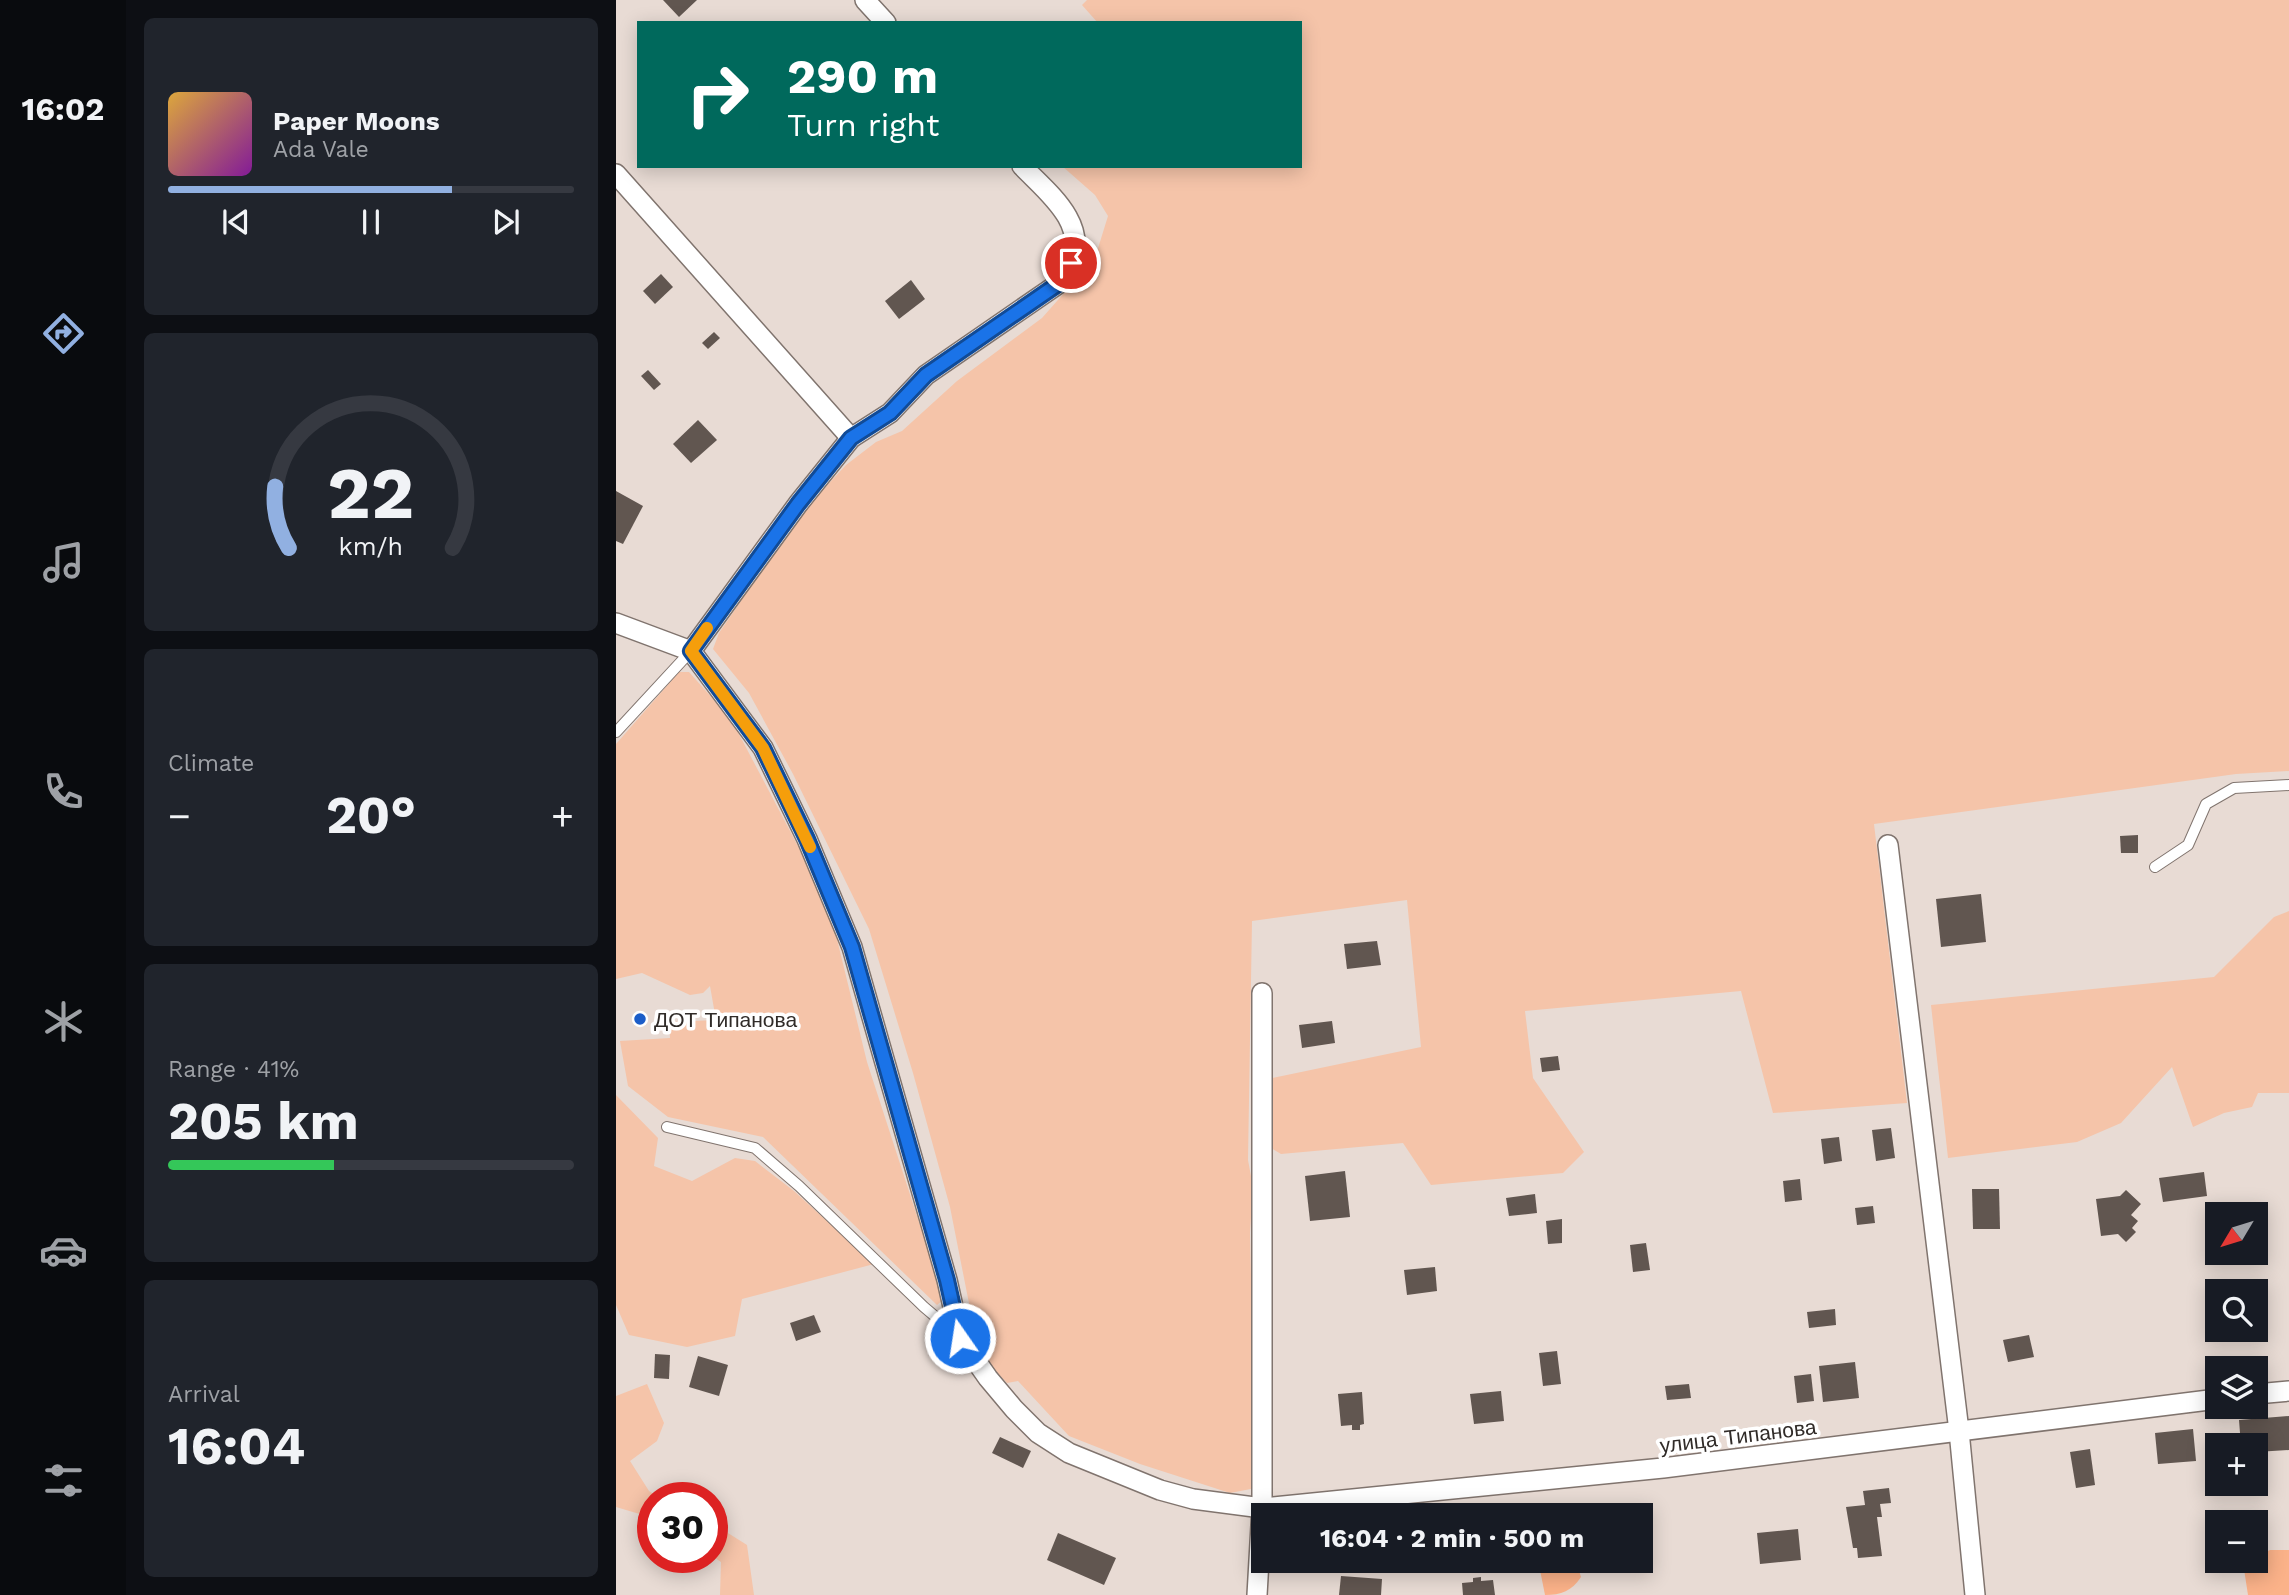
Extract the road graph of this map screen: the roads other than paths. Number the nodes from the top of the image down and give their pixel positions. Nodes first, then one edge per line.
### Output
1 (864, 0) edge
2 (884, 21) edge
3 (1025, 168) edge
4 (616, 174) edge
5 (851, 438) junction
6 (616, 623) edge
7 (691, 651) junction
8 (616, 732) edge
9 (2289, 785) edge
10 (1888, 845) dead end
11 (2155, 867) dead end
12 (1262, 993) dead end
13 (667, 1127) dead end
14 (960, 1338) junction
15 (2289, 1391) edge
16 (2268, 1393) edge
17 (2205, 1400) edge
18 (1959, 1431) junction
19 (1262, 1503) edge
20 (1312, 1503) edge
21 (1251, 1507) edge
22 (1258, 1573) edge
23 (1257, 1595) edge
24 (1975, 1595) edge

1 - 2 street
3 - 5 street
4 - 5 street
5 - 7 street
6 - 7 street
7 - 8 lane
7 - 14 street
9 - 11 lane
10 - 18 street
12 - 19 street
13 - 14 lane
14 - 21 street, улица Типанова
15 - 16 street
17 - 18 street, улица Типанова
18 - 20 street, улица Типанова
18 - 24 street
22 - 23 street

